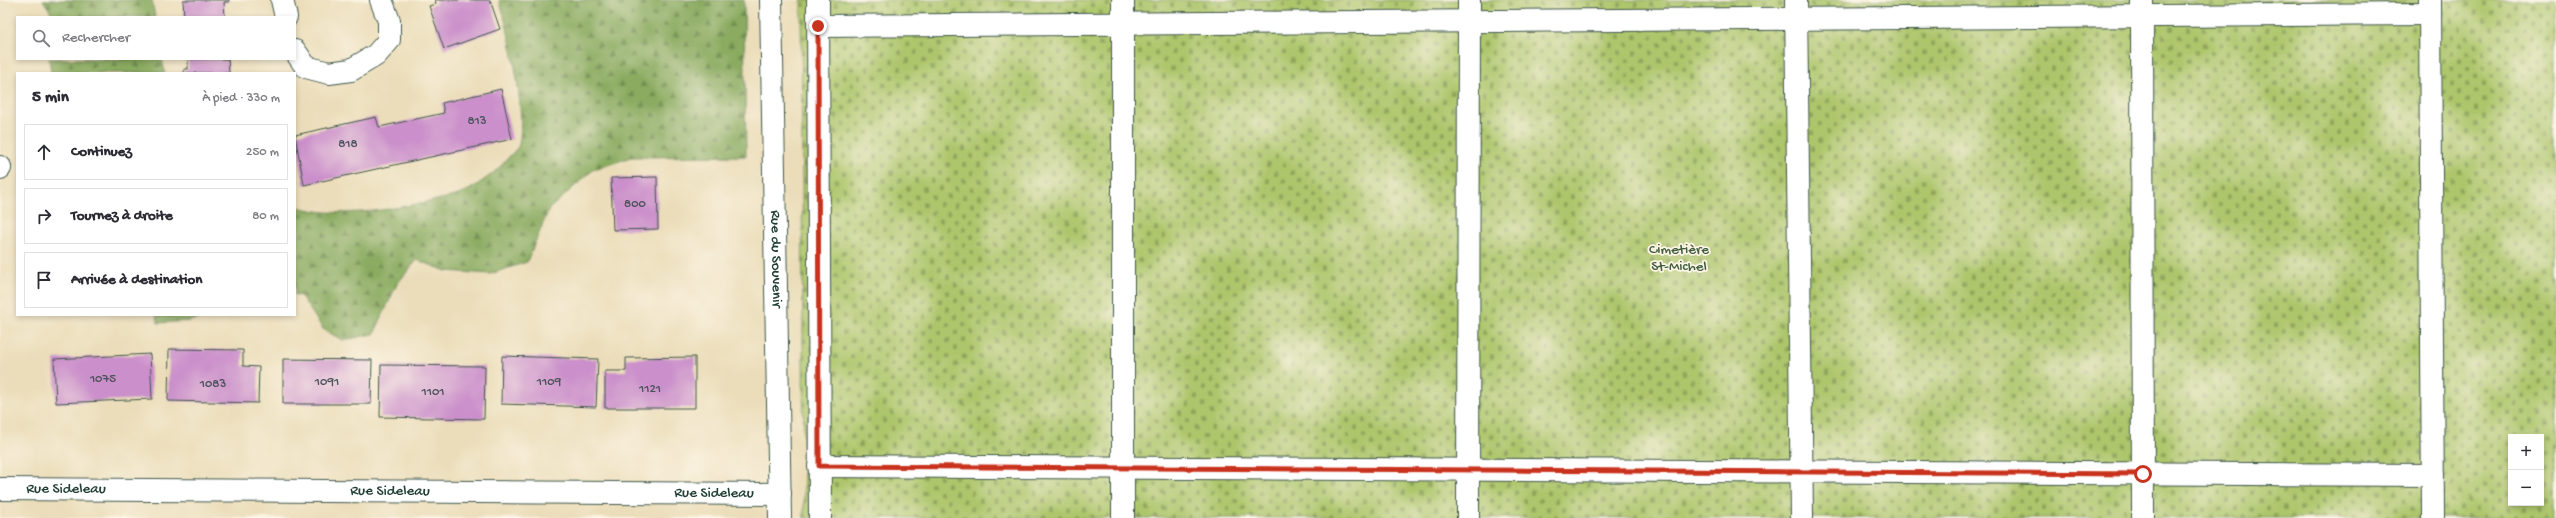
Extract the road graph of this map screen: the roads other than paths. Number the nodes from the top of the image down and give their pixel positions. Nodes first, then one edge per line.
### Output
1 (282, 0) edge
2 (381, 0) edge
3 (771, 0) edge
4 (818, 0) edge
5 (1123, 0) edge
6 (1469, 0) edge
7 (2430, 7) edge
8 (2142, 8) edge
9 (1796, 10) edge
10 (286, 16) edge
11 (1469, 22) junction
12 (1123, 24) junction
13 (818, 26) junction
14 (296, 53) edge
15 (819, 466) junction
16 (1123, 468) junction
17 (1468, 470) junction
18 (1801, 472) junction
19 (2143, 474) junction
20 (2433, 475) junction
21 (0, 489) edge
22 (780, 494) junction
23 (780, 518) edge
24 (820, 518) edge
25 (1123, 518) edge
26 (1468, 518) edge
27 (1802, 518) edge
28 (2143, 518) edge
29 (2434, 518) edge

1 - 10 street
2 - 14 street
3 - 22 street, Rue du Souvenir
4 - 13 street
5 - 12 street
6 - 11 street
7 - 8 street
7 - 20 street
8 - 9 street
8 - 19 street
9 - 11 street
9 - 18 street
11 - 12 street
11 - 17 street
12 - 13 street
12 - 16 street
13 - 15 street
15 - 16 street
15 - 24 street
16 - 17 street
16 - 25 street
17 - 18 street
17 - 26 street
18 - 19 street
18 - 27 street
19 - 20 street
19 - 28 street
20 - 29 street
21 - 22 street, Rue Sideleau
22 - 23 street, Rue du Souvenir

